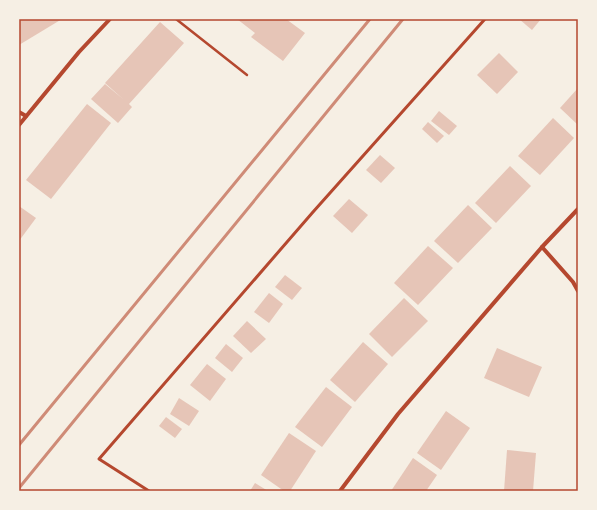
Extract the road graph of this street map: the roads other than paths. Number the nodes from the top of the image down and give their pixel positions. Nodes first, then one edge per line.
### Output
1 (110, 19) edge
2 (485, 19) edge
3 (19, 112) edge
4 (26, 116) junction
5 (19, 125) edge
6 (578, 209) edge
7 (542, 247) junction
8 (578, 291) edge
9 (149, 491) edge
10 (340, 491) edge

1 - 4 street
2 - 9 lane
3 - 4 street
4 - 5 street
6 - 7 street
7 - 8 street
7 - 10 street

